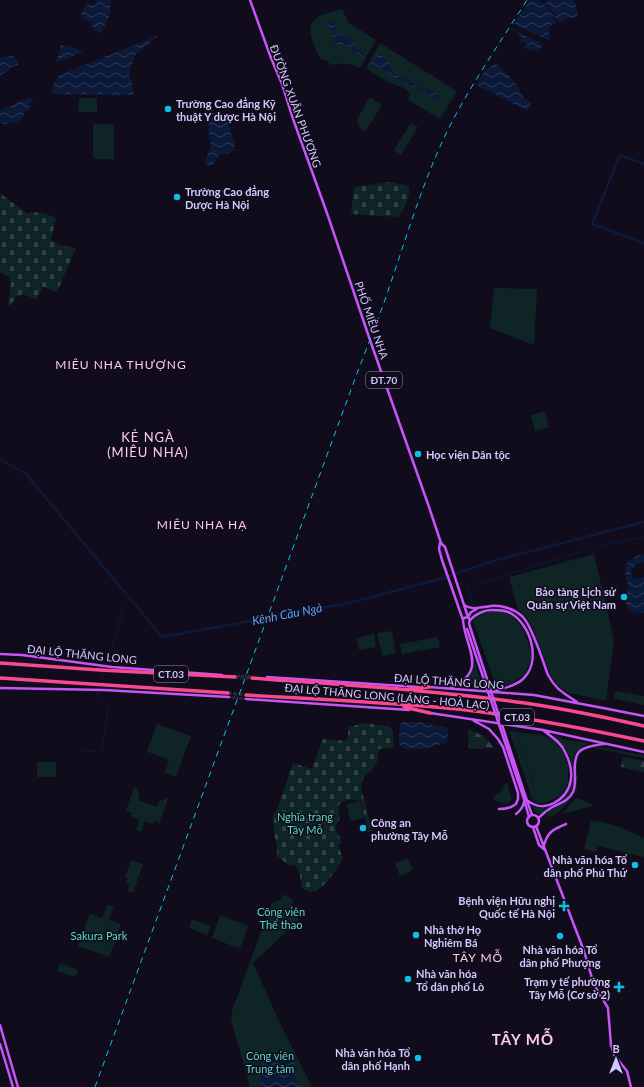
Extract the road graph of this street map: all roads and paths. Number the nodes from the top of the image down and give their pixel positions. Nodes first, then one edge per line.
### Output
1 (250, 0) edge
2 (328, 216) joint
3 (440, 542) junction
4 (464, 605) junction
5 (479, 608) junction
6 (463, 620) junction
7 (469, 620) junction
8 (465, 624) junction
9 (0, 654) edge
10 (0, 663) edge
11 (100, 668) junction
12 (234, 676) joint
13 (252, 677) joint
14 (0, 678) edge
15 (429, 687) junction
16 (0, 688) edge
17 (450, 688) junction
18 (390, 689) junction
19 (493, 692) junction
20 (229, 695) joint
21 (246, 696) joint
22 (579, 703) junction
23 (389, 704) junction
24 (430, 713) junction
25 (644, 716) edge
26 (468, 719) junction
27 (644, 726) edge
28 (543, 730) junction
29 (644, 741) edge
30 (606, 743) junction
31 (644, 752) edge
32 (524, 796) junction
33 (526, 801) junction
34 (499, 809) dead end
35 (516, 814) dead end
36 (530, 816) junction
37 (538, 818) junction
38 (566, 824) dead end
39 (535, 827) junction
40 (544, 845) junction
41 (546, 850) junction
42 (0, 1025) edge
43 (0, 1044) edge
44 (13, 1087) edge
45 (18, 1087) edge
46 (631, 1087) edge

1 - 2 main road, ĐƯỜNG XUÂN PHƯƠNG / ĐT.70
2 - 3 main road, PHỐ MIÊU NHA / ĐT.70
3 - 4 main road, PHỐ MIÊU NHA / ĐT.70
3 - 6 main road, PHỐ MIÊU NHA / ĐT.70
4 - 5 main road
4 - 7 main road, ĐT.70
5 - 7 main road
5 - 22 main road
6 - 7 main road
6 - 8 main road, ĐT.70
7 - 8 main road
7 - 19 main road
7 - 32 main road, ĐT.70, bridge
8 - 17 main road
8 - 32 main road, ĐT.70, bridge
9 - 11 main road, ĐẠI LỘ THĂNG LONG
10 - 11 highway, CT.03
11 - 12 main road, ĐẠI LỘ THĂNG LONG
11 - 12 highway, CT.03
13 - 15 main road, ĐẠI LỘ THĂNG LONG
13 - 18 highway, ĐẠI LỘ THĂNG LONG (LÁNG - HOÀ LẠC) / CT.03
14 - 20 highway, CT.03
15 - 17 main road, ĐẠI LỘ THĂNG LONG
15 - 18 highway
16 - 20 main road
17 - 19 main road, ĐẠI LỘ THĂNG LONG
18 - 27 highway, ĐẠI LỘ THĂNG LONG (LÁNG - HOÀ LẠC) / CT.03
19 - 22 main road, ĐẠI LỘ THĂNG LONG
21 - 23 highway, ĐẠI LỘ THĂNG LONG (LÁNG - HOÀ LẠC) / CT.03
21 - 24 main road
22 - 25 main road, ĐẠI LỘ THĂNG LONG
23 - 24 highway
23 - 29 highway, ĐẠI LỘ THĂNG LONG (LÁNG - HOÀ LẠC) / CT.03
24 - 26 main road
26 - 28 main road
26 - 34 main road
28 - 30 main road
28 - 33 main road
30 - 31 main road
30 - 37 main road
32 - 33 main road, ĐT.70
33 - 35 main road
33 - 36 main road, ĐT.70
36 - 37 main road
36 - 39 main road
37 - 39 main road
38 - 40 main road
39 - 40 main road
39 - 41 main road
40 - 41 main road
41 - 46 main road
42 - 45 main road
43 - 44 main road

